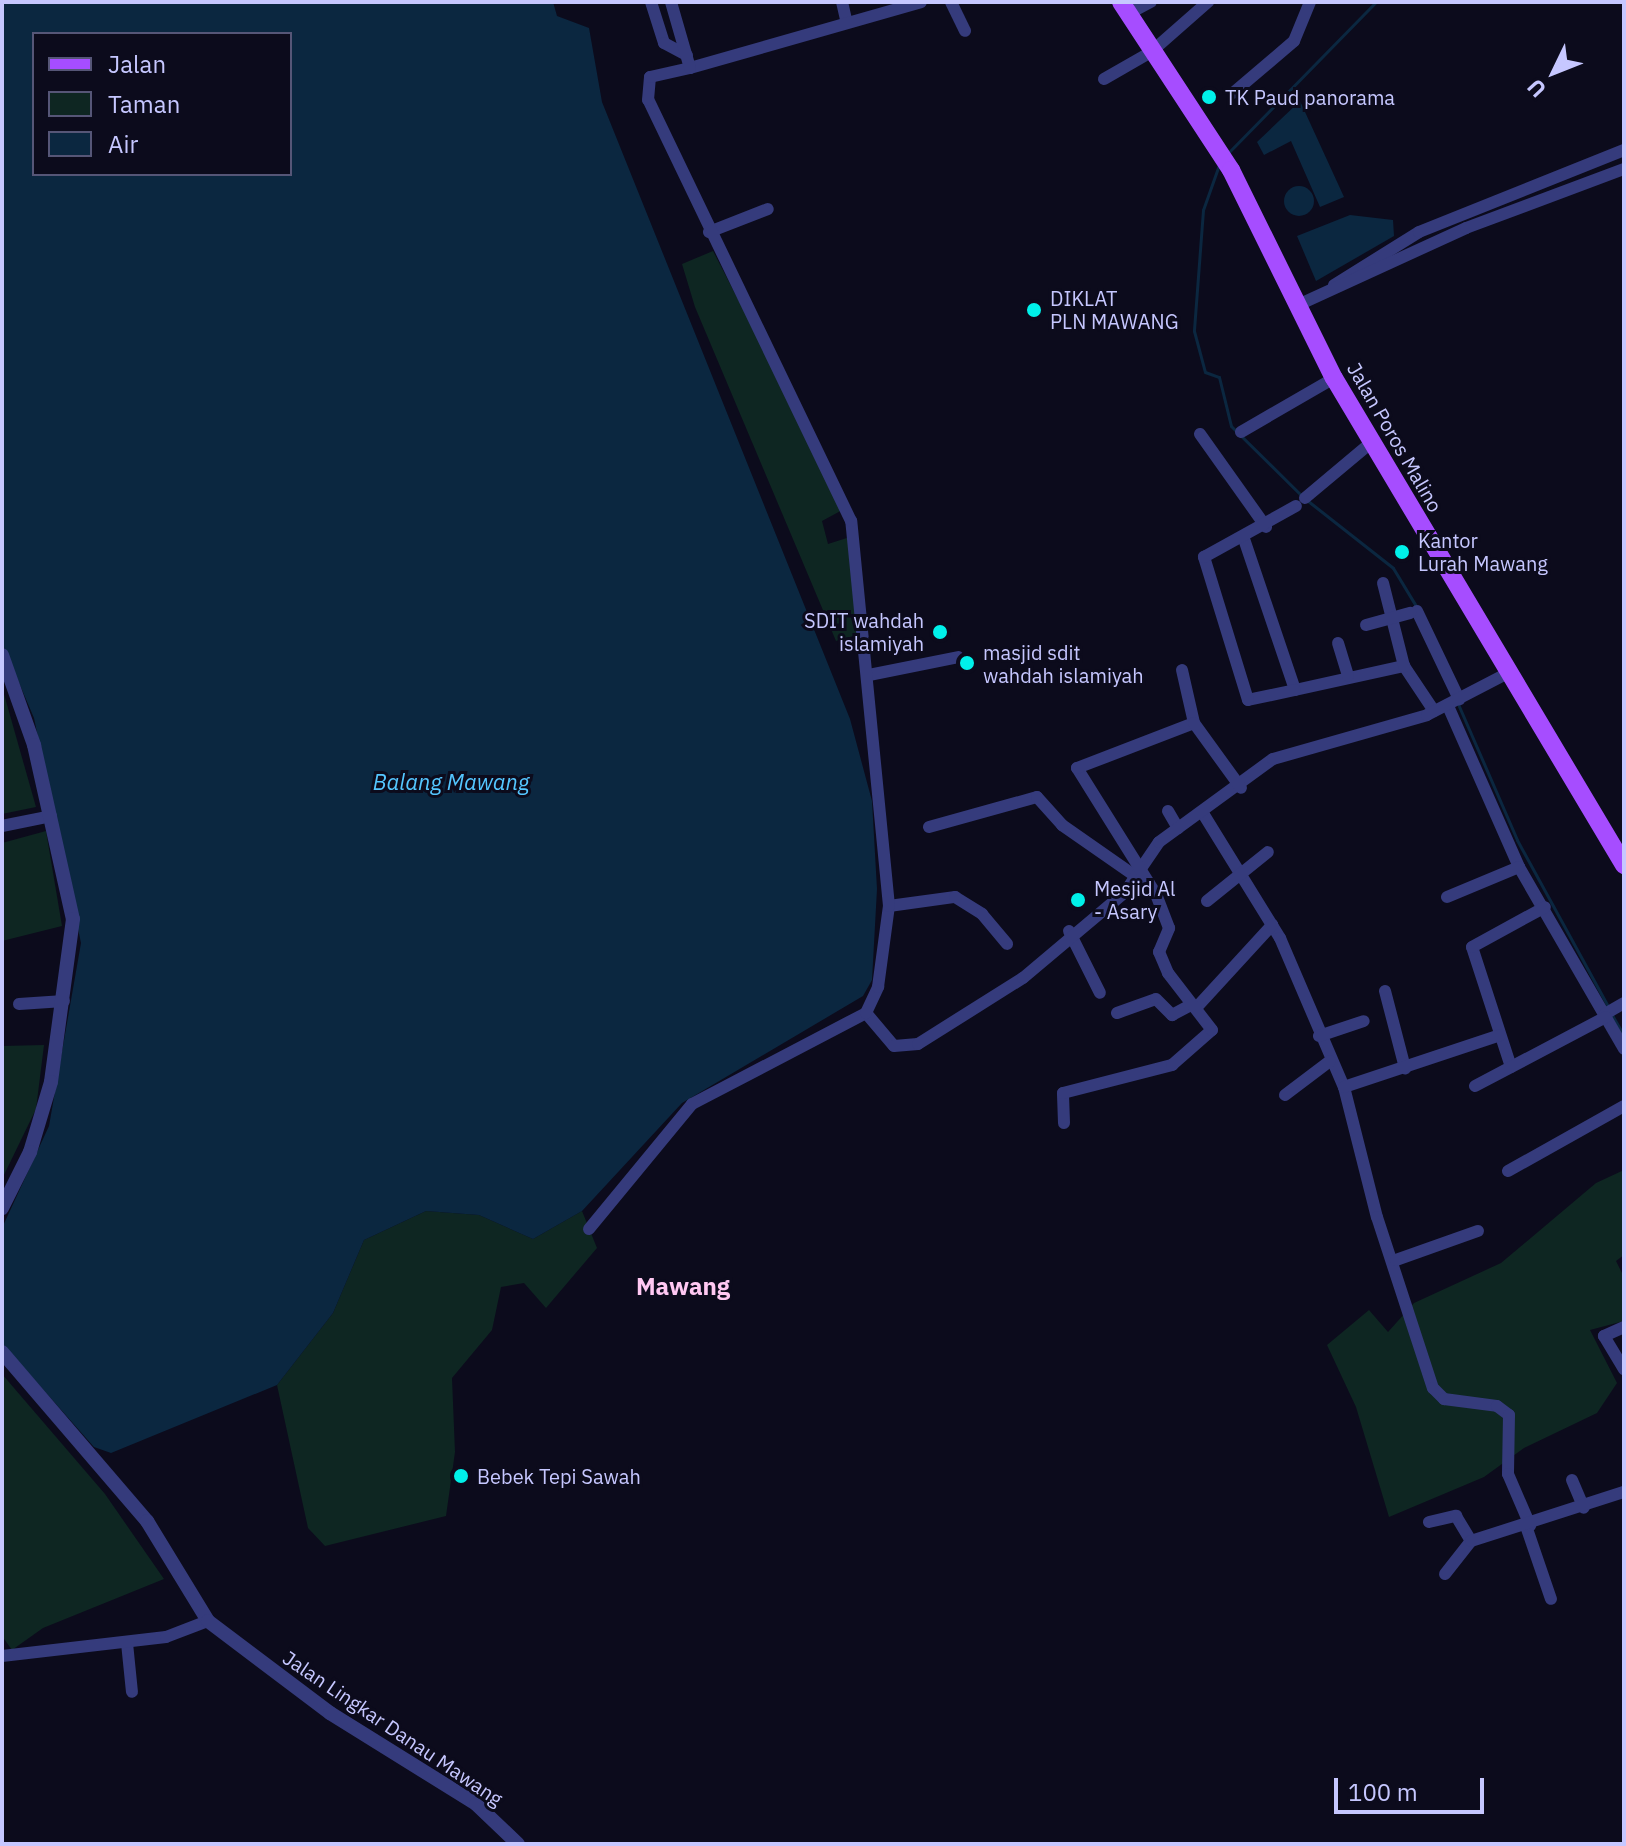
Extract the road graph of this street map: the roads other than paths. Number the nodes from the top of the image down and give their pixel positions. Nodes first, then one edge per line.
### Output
1 (651, 2) edge
2 (671, 2) edge
3 (842, 2) edge
4 (921, 2) edge
5 (951, 2) edge
6 (1151, 2) edge
7 (1208, 2) edge
8 (1310, 2) edge
9 (1124, 8) edge
10 (846, 20) junction
11 (965, 31) dead end
12 (1151, 52) junction
13 (688, 61) junction
14 (1104, 79) dead end
15 (1233, 93) dead end
16 (1624, 150) edge
17 (1624, 169) edge
18 (768, 209) dead end
19 (709, 232) junction
20 (1332, 287) junction
21 (1298, 305) junction
22 (1334, 378) junction
23 (1241, 432) dead end
24 (1200, 434) dead end
25 (1373, 441) junction
26 (1266, 527) junction
27 (1244, 539) junction
28 (1383, 583) dead end
29 (1392, 619) junction
30 (1366, 625) dead end
31 (1338, 643) dead end
32 (2, 655) edge
33 (958, 657) dead end
34 (1404, 666) junction
35 (1182, 670) dead end
36 (1506, 674) junction
37 (869, 675) junction
38 (1348, 676) junction
39 (1295, 690) junction
40 (1454, 702) junction
41 (1434, 711) junction
42 (1194, 723) junction
43 (1241, 788) junction
44 (1168, 811) dead end
45 (1204, 815) junction
46 (51, 816) junction
47 (2, 826) edge
48 (929, 827) dead end
49 (1178, 828) junction
50 (1268, 852) dead end
51 (1624, 865) edge
52 (1519, 867) junction
53 (1239, 871) junction
54 (1136, 873) junction
55 (1447, 897) dead end
56 (1207, 901) dead end
57 (889, 906) junction
58 (1545, 907) junction
59 (1272, 925) junction
60 (1069, 931) junction
61 (1007, 944) dead end
62 (1385, 991) dead end
63 (1100, 993) dead end
64 (64, 1001) junction
65 (1624, 1003) edge
66 (19, 1004) dead end
67 (1194, 1007) junction
68 (866, 1013) junction
69 (1117, 1013) dead end
70 (1606, 1016) junction
71 (1364, 1021) dead end
72 (1500, 1035) junction
73 (1319, 1036) junction
74 (1624, 1049) edge
75 (1330, 1061) junction
76 (1511, 1067) junction
77 (1405, 1068) junction
78 (1475, 1086) dead end
79 (1344, 1087) junction
80 (1285, 1095) dead end
81 (1624, 1106) edge
82 (1064, 1123) dead end
83 (1508, 1171) dead end
84 (2, 1208) edge
85 (589, 1229) dead end
86 (1478, 1231) dead end
87 (1396, 1260) junction
88 (1624, 1327) edge
89 (2, 1352) edge
90 (1624, 1369) edge
91 (1572, 1480) dead end
92 (1624, 1492) edge
93 (1584, 1508) junction
94 (1429, 1522) dead end
95 (1528, 1525) junction
96 (1471, 1541) junction
97 (1445, 1574) dead end
98 (1551, 1599) dead end
99 (208, 1621) junction
100 (127, 1643) junction
101 (2, 1656) edge
102 (132, 1692) dead end
103 (518, 1844) edge

1 - 13 street
2 - 13 street
3 - 10 street
4 - 10 street
5 - 11 street
6 - 9 street
7 - 12 street
8 - 15 street
9 - 12 main road, Jalan Poros Malino
10 - 13 street
12 - 14 street
12 - 21 main road, Jalan Poros Malino
13 - 19 street
16 - 20 street
17 - 20 street
18 - 19 street
19 - 37 street
20 - 21 street
21 - 22 main road, Jalan Poros Malino
22 - 23 street
22 - 25 main road, Jalan Poros Malino
24 - 26 street
25 - 26 street
25 - 36 main road, Jalan Poros Malino
26 - 27 street
27 - 39 street
27 - 39 street
28 - 29 street
29 - 30 street
29 - 34 street
29 - 40 street
31 - 38 street
32 - 46 street
33 - 37 street
34 - 38 street
34 - 41 street
35 - 42 street
36 - 40 street
36 - 51 main road, Jalan Poros Malino
37 - 57 street
38 - 39 street
40 - 41 street
40 - 52 street
41 - 43 street
42 - 43 street
42 - 54 street
43 - 45 street
44 - 49 street
45 - 49 street
45 - 53 street
46 - 47 street
46 - 64 street
48 - 54 street
49 - 54 street
50 - 53 street
52 - 55 street
52 - 58 street
53 - 56 street
53 - 59 street
54 - 60 street
54 - 67 street
57 - 61 street
57 - 68 street
58 - 70 street
58 - 72 street
59 - 67 street
59 - 73 street
60 - 63 street
60 - 68 street
62 - 77 street
64 - 66 street
64 - 84 street
65 - 70 street
67 - 69 street
67 - 82 street
68 - 85 street
70 - 74 street
70 - 76 street
71 - 73 street
72 - 76 street
72 - 77 street
73 - 75 street
75 - 79 street
75 - 80 street
76 - 78 street
77 - 79 street
79 - 87 street
81 - 83 street
86 - 87 street
87 - 95 street
88 - 90 street
89 - 99 street, Jalan Lingkar Danau Mawang
91 - 93 street
92 - 93 street
93 - 95 street
94 - 96 street
95 - 96 street
95 - 98 street
96 - 97 street
99 - 100 street
99 - 103 street, Jalan Lingkar Danau Mawang
100 - 101 street
100 - 102 street

